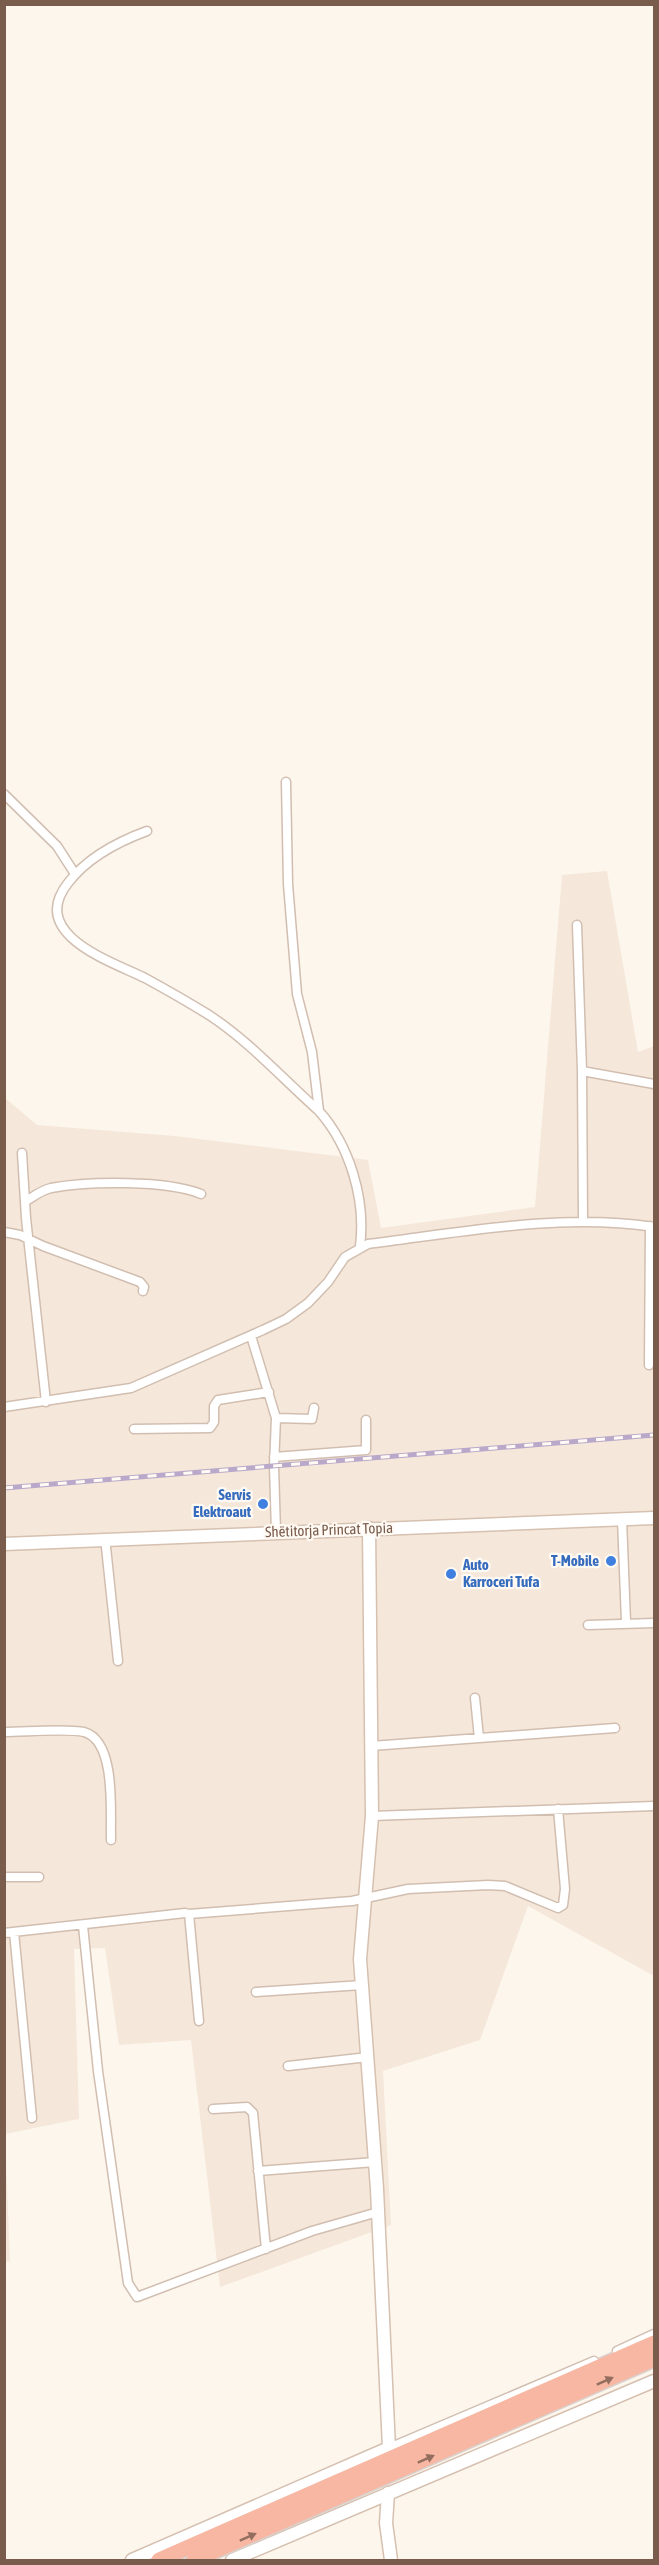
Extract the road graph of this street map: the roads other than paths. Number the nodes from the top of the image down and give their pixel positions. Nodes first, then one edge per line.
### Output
1 (286, 782) dead end
2 (4, 794) edge
3 (147, 831) dead end
4 (75, 874) junction
5 (577, 925) dead end
6 (582, 1071) junction
7 (654, 1083) edge
8 (319, 1111) junction
9 (22, 1153) dead end
10 (201, 1194) dead end
11 (27, 1201) junction
12 (583, 1221) junction
13 (652, 1227) edge
14 (4, 1232) edge
15 (29, 1240) junction
16 (360, 1246) junction
17 (143, 1291) dead end
18 (251, 1335) junction
19 (649, 1365) dead end
20 (269, 1392) junction
21 (46, 1402) junction
22 (4, 1407) edge
23 (314, 1408) dead end
24 (276, 1418) junction
25 (366, 1420) dead end
26 (134, 1429) dead end
27 (274, 1457) junction
28 (654, 1518) edge
29 (622, 1519) junction
30 (369, 1528) junction
31 (276, 1532) junction
32 (4, 1544) edge
33 (106, 1547) dead end
34 (626, 1622) junction
35 (654, 1623) edge
36 (588, 1624) dead end
37 (118, 1661) dead end
38 (475, 1698) dead end
39 (615, 1728) dead end
40 (4, 1732) edge
41 (480, 1738) junction
42 (371, 1746) junction
43 (654, 1806) edge
44 (558, 1809) junction
45 (372, 1816) junction
46 (111, 1840) dead end
47 (4, 1877) edge
48 (39, 1877) dead end
49 (364, 1897) junction
50 (189, 1914) junction
51 (83, 1926) junction
52 (9, 1932) edge
53 (362, 1985) junction
54 (256, 1992) dead end
55 (200, 2021) dead end
56 (368, 2057) junction
57 (288, 2066) dead end
58 (213, 2109) dead end
59 (32, 2118) dead end
60 (375, 2162) junction
61 (258, 2171) junction
62 (378, 2212) junction
63 (266, 2250) junction
64 (654, 2334) edge
65 (654, 2343) edge
66 (654, 2359) edge
67 (654, 2381) edge
68 (388, 2448) junction
69 (388, 2493) junction
70 (132, 2560) edge
71 (159, 2560) edge
72 (194, 2560) edge
73 (232, 2560) edge
74 (391, 2560) edge

1 - 8 street
2 - 4 street
3 - 4 street
4 - 8 street
5 - 6 street
6 - 7 street
6 - 12 street
8 - 16 street
9 - 11 street
10 - 11 street
11 - 15 street
12 - 13 street
12 - 16 street
13 - 19 street
14 - 15 street
15 - 17 street
15 - 21 street
16 - 18 street
18 - 20 street
18 - 21 street
20 - 24 street
20 - 26 street
21 - 22 street
23 - 24 street
24 - 27 street
25 - 27 street
27 - 31 street
28 - 29 street, Shëtitorja Princat Topia
29 - 30 street, Shëtitorja Princat Topia
29 - 34 street
30 - 31 street, Shëtitorja Princat Topia
30 - 42 street
31 - 32 street, Shëtitorja Princat Topia
33 - 37 street
34 - 35 street
34 - 36 street
38 - 41 street
39 - 41 street
40 - 46 street
41 - 42 street
42 - 45 street
43 - 44 street
44 - 45 street
44 - 49 street
45 - 49 street
47 - 48 street
49 - 50 street
49 - 53 street
50 - 51 street
50 - 55 street
51 - 52 street
51 - 63 street
52 - 59 street
53 - 54 street
53 - 56 street
56 - 57 street
56 - 60 street
58 - 61 street
60 - 61 street
60 - 62 street
61 - 63 street
62 - 63 street
62 - 68 street
64 - 68 street
65 - 71 highway
72 -> 66 highway
67 - 69 street
68 - 70 street
69 - 73 street
69 - 74 street

